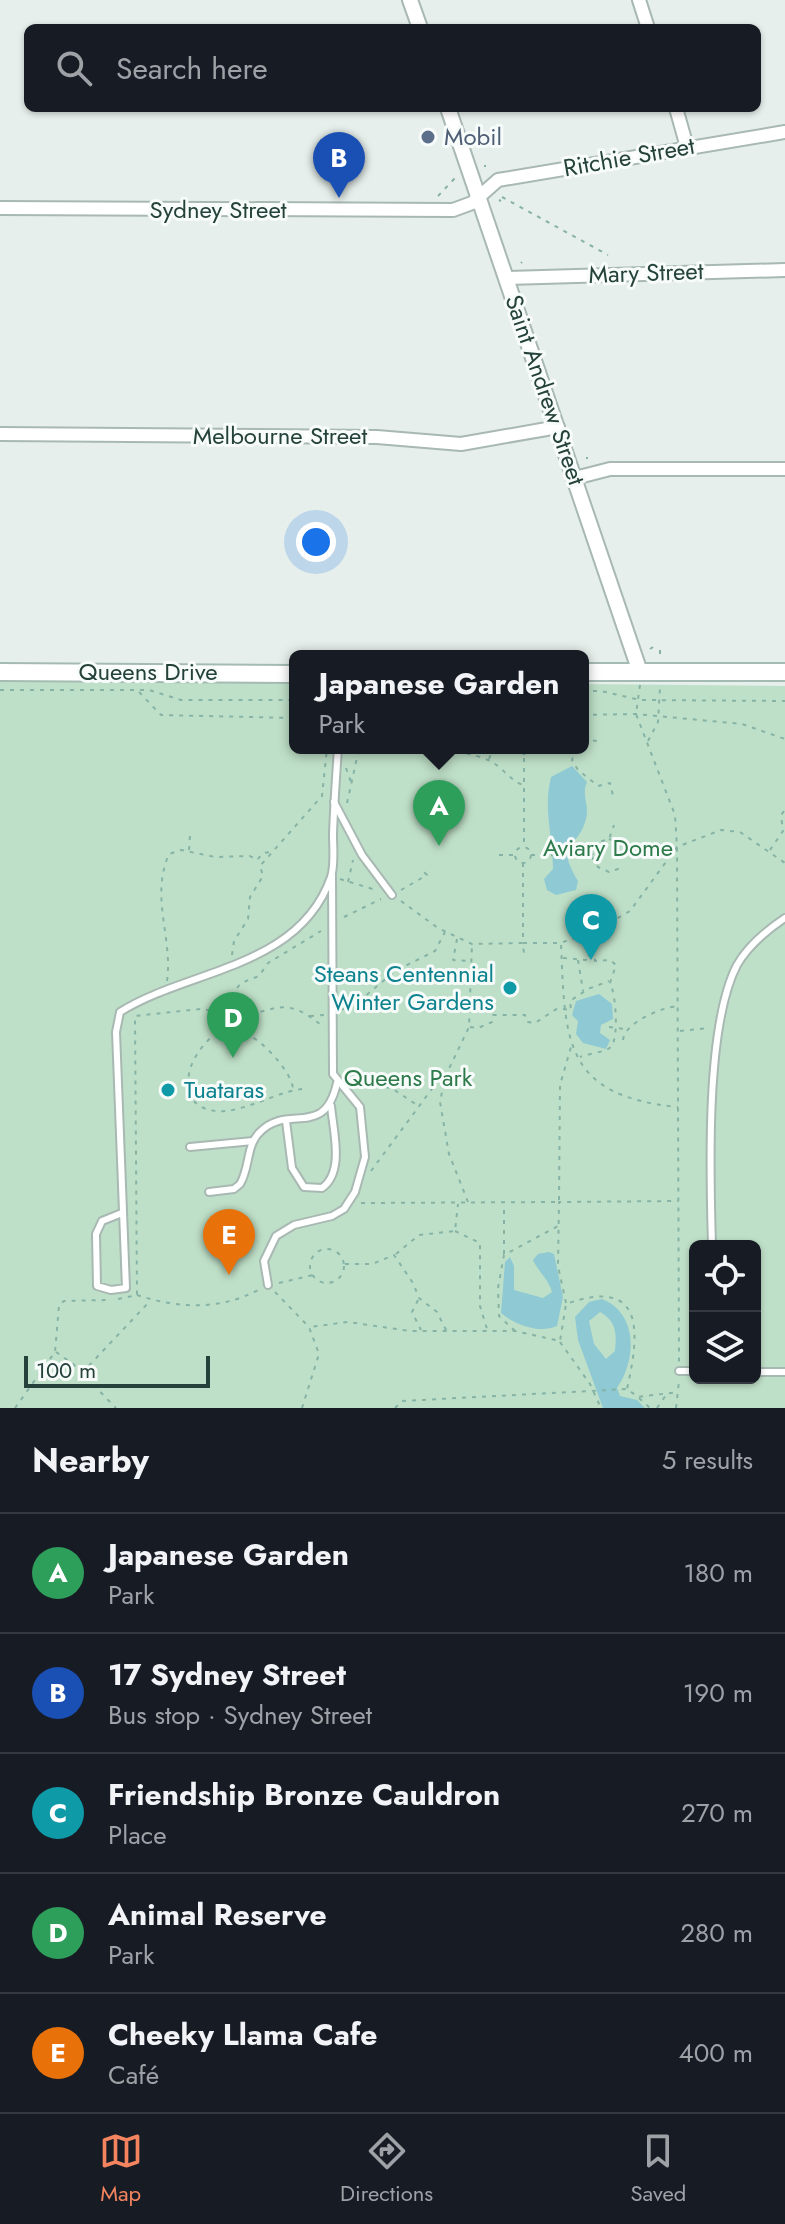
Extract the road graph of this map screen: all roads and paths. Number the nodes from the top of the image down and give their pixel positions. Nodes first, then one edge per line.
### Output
1 (410, 0) edge
2 (639, 0) edge
3 (419, 24) edge
4 (647, 24) edge
5 (449, 112) edge
6 (677, 112) edge
7 (785, 132) edge
8 (687, 147) junction
9 (455, 178) dead end
10 (479, 195) junction
11 (437, 197) dead end
12 (501, 200) dead end
13 (0, 208) edge
14 (608, 255) dead end
15 (785, 270) edge
16 (507, 278) junction
17 (558, 427) junction
18 (0, 434) edge
19 (785, 469) edge
20 (575, 478) junction
21 (660, 650) dead end
22 (660, 656) dead end
23 (0, 672) edge
24 (589, 672) edge
25 (640, 672) junction
26 (785, 672) edge
27 (289, 674) edge
28 (167, 688) dead end
29 (617, 688) dead end
30 (660, 688) dead end
31 (0, 690) edge
32 (139, 690) junction
33 (589, 691) edge
34 (167, 696) junction
35 (617, 696) junction
36 (289, 700) edge
37 (640, 700) junction
38 (660, 700) junction
39 (785, 701) edge
40 (636, 714) junction
41 (589, 715) edge
42 (658, 717) junction
43 (289, 718) edge
44 (785, 739) edge
45 (589, 740) edge
46 (597, 741) dead end
47 (647, 743) junction
48 (326, 754) edge
49 (338, 754) edge
50 (358, 754) edge
51 (463, 754) edge
52 (491, 754) edge
53 (524, 754) edge
54 (574, 754) edge
55 (489, 760) junction
56 (342, 764) dead end
57 (523, 785) junction
58 (352, 786) junction
59 (614, 800) dead end
60 (334, 802) junction
61 (785, 810) edge
62 (614, 825) dead end
63 (348, 827) junction
64 (190, 836) dead end
65 (609, 839) junction
66 (524, 847) junction
67 (677, 847) junction
68 (188, 851) junction
69 (355, 851) dead end
70 (770, 851) junction
71 (272, 852) junction
72 (499, 855) dead end
73 (515, 855) junction
74 (531, 855) junction
75 (592, 856) junction
76 (626, 856) dead end
77 (523, 863) junction
78 (785, 863) edge
79 (621, 868) dead end
80 (421, 869) dead end
81 (332, 875) junction
82 (348, 882) junction
83 (392, 895) junction
84 (785, 918) edge
85 (335, 922) junction
86 (445, 932) junction
87 (457, 939) junction
88 (523, 943) junction
89 (561, 943) junction
90 (472, 944) junction
91 (524, 955) dead end
92 (561, 958) junction
93 (578, 959) junction
94 (472, 961) junction
95 (234, 966) junction
96 (611, 981) junction
97 (241, 983) junction
98 (168, 991) junction
99 (583, 991) junction
100 (678, 1006) junction
101 (563, 1007) junction
102 (156, 1013) junction
103 (229, 1013) junction
104 (332, 1014) junction
105 (309, 1016) junction
106 (228, 1023) junction
107 (611, 1026) junction
108 (469, 1027) junction
109 (720, 1027) junction
110 (627, 1029) junction
111 (678, 1031) junction
112 (623, 1040) dead end
113 (331, 1041) junction
114 (571, 1047) junction
115 (578, 1057) junction
116 (445, 1077) junction
117 (337, 1083) junction
118 (302, 1089) dead end
119 (292, 1090) junction
120 (331, 1104) junction
121 (418, 1106) junction
122 (679, 1107) junction
123 (286, 1121) junction
124 (253, 1141) junction
125 (190, 1147) dead end
126 (365, 1180) dead end
127 (209, 1192) dead end
128 (678, 1201) junction
129 (559, 1202) junction
130 (349, 1203) junction
131 (458, 1203) junction
132 (469, 1203) junction
133 (504, 1203) junction
134 (122, 1213) junction
135 (559, 1225) junction
136 (455, 1231) junction
137 (712, 1240) edge
138 (394, 1255) junction
139 (504, 1255) junction
140 (345, 1264) junction
141 (313, 1275) junction
142 (268, 1285) junction
143 (126, 1288) junction
144 (137, 1295) junction
145 (419, 1298) junction
146 (151, 1300) junction
147 (566, 1304) junction
148 (309, 1327) junction
149 (487, 1329) junction
150 (421, 1331) junction
151 (515, 1331) junction
152 (447, 1332) junction
153 (560, 1341) junction
154 (55, 1352) junction
155 (679, 1371) junction
156 (689, 1371) edge
157 (761, 1372) edge
158 (785, 1372) edge
159 (82, 1373) junction
160 (627, 1389) junction
161 (595, 1391) junction
162 (679, 1392) junction
163 (667, 1394) junction
164 (638, 1397) junction
165 (15, 1408) edge
166 (116, 1408) edge
167 (302, 1408) edge
168 (398, 1408) edge
169 (601, 1408) edge
170 (650, 1408) edge
171 (657, 1408) edge
172 (676, 1408) edge

1 - 3 street
2 - 4 street
5 - 10 street, Saint Andrew Street
6 - 8 street
7 - 8 street, Ritchie Street
8 - 10 street, Ritchie Street
9 - 11 path
10 - 13 street, Sydney Street
10 - 16 street, Saint Andrew Street
12 - 14 path
15 - 16 street, Mary Street
16 - 17 street, Saint Andrew Street
17 - 18 street, Melbourne Street
17 - 20 street, Saint Andrew Street
19 - 20 street
20 - 25 street, Saint Andrew Street
21 - 22 path
23 - 27 main road, Queens Drive
24 - 25 main road
25 - 26 main road
28 - 34 path
29 - 35 path
30 - 38 path
31 - 32 path
32 - 34 path
32 - 43 path
33 - 35 path
34 - 36 path
35 - 37 path
37 - 38 path
37 - 40 path
38 - 39 path
38 - 42 path
40 - 41 path
40 - 42 path
40 - 47 path
42 - 44 path
42 - 47 path
45 - 46 path
47 - 67 path
48 - 71 path
49 - 60 lane
50 - 58 path
51 - 55 path
52 - 55 path
53 - 57 path
54 - 59 path
55 - 57 path
56 - 58 path
57 - 66 path
58 - 63 path
60 - 63 lane
60 - 81 lane
61 - 70 path
62 - 65 path
63 - 83 lane
64 - 68 path
65 - 75 path
65 - 76 path
66 - 73 path
66 - 74 path
67 - 70 path
67 - 89 path
67 - 100 path
68 - 71 path
68 - 98 path
69 - 82 path
70 - 78 path
71 - 95 path
72 - 73 path
73 - 77 path
74 - 75 path
74 - 77 path
75 - 79 path
77 - 88 path
80 - 83 path
81 - 82 path
81 - 85 lane
81 - 95 lane
82 - 83 path
83 - 85 path
83 - 86 path
84 - 109 lane
85 - 97 path
85 - 104 lane
86 - 87 path
86 - 104 path
87 - 90 path
87 - 94 path
88 - 89 path
88 - 90 path
88 - 91 path
89 - 92 path
90 - 94 path
92 - 93 path
92 - 101 path
93 - 96 path
93 - 99 path
94 - 108 path
95 - 97 path
95 - 98 lane
96 - 99 path
96 - 107 path
97 - 103 path
98 - 102 path
98 - 134 lane
99 - 101 path
100 - 110 path
100 - 111 path
101 - 108 path
101 - 114 path
102 - 103 path
102 - 144 path
103 - 105 path
103 - 106 path
104 - 105 path
104 - 113 lane
105 - 113 path
106 - 119 path
106 - 119 path
107 - 110 path
107 - 115 path
108 - 116 path
109 - 111 path
109 - 137 lane
110 - 112 path
111 - 122 path
113 - 117 lane
114 - 115 path
114 - 129 path
115 - 122 path
116 - 121 path
116 - 132 path
117 - 120 lane
117 - 121 path
117 - 130 lane
118 - 119 path
120 - 123 lane
120 - 123 lane
121 - 126 path
122 - 128 path
123 - 124 lane
124 - 125 lane
124 - 127 lane
128 - 129 path
128 - 155 path
129 - 133 path
129 - 135 path
130 - 131 path
130 - 142 lane
131 - 132 path
131 - 136 path
132 - 133 path
133 - 139 path
134 - 143 lane
134 - 143 lane
135 - 139 path
135 - 147 path
136 - 138 path
136 - 149 path
138 - 140 path
138 - 145 path
139 - 151 path
140 - 141 path
140 - 141 path
141 - 142 path
142 - 146 path
142 - 148 path
143 - 144 path
144 - 146 path
144 - 154 path
145 - 150 path
145 - 152 path
146 - 159 path
147 - 153 path
147 - 160 path
148 - 150 path
148 - 167 path
149 - 151 path
149 - 152 path
150 - 152 path
151 - 153 path
153 - 161 path
154 - 159 path
154 - 165 path
155 - 156 lane
155 - 162 path
157 - 158 lane
159 - 166 path
160 - 161 path
160 - 164 path
161 - 168 path
161 - 169 path
162 - 163 path
162 - 172 path
163 - 164 path
163 - 171 path
164 - 170 path

